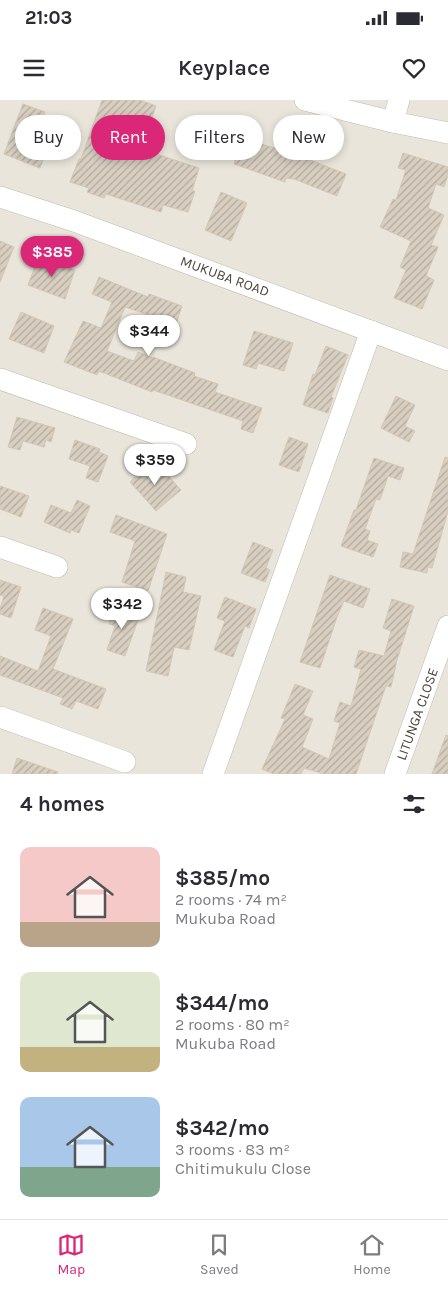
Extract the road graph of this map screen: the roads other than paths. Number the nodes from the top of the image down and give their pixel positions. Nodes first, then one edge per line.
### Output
1 (305, 100) edge
2 (398, 100) edge
3 (393, 122) junction
4 (448, 133) edge
5 (0, 197) edge
6 (371, 331) junction
7 (448, 360) edge
8 (0, 379) edge
9 (186, 444) dead end
10 (0, 548) edge
11 (57, 567) dead end
12 (448, 626) edge
13 (0, 717) edge
14 (125, 762) dead end
15 (214, 774) edge
16 (395, 774) edge

1 - 3 street
2 - 3 street
3 - 4 street
5 - 6 street, MUKUBA ROAD
6 - 7 street, MUKUBA ROAD
6 - 15 street
8 - 9 street
10 - 11 street
12 - 16 street, LITUNGA CLOSE
13 - 14 street

